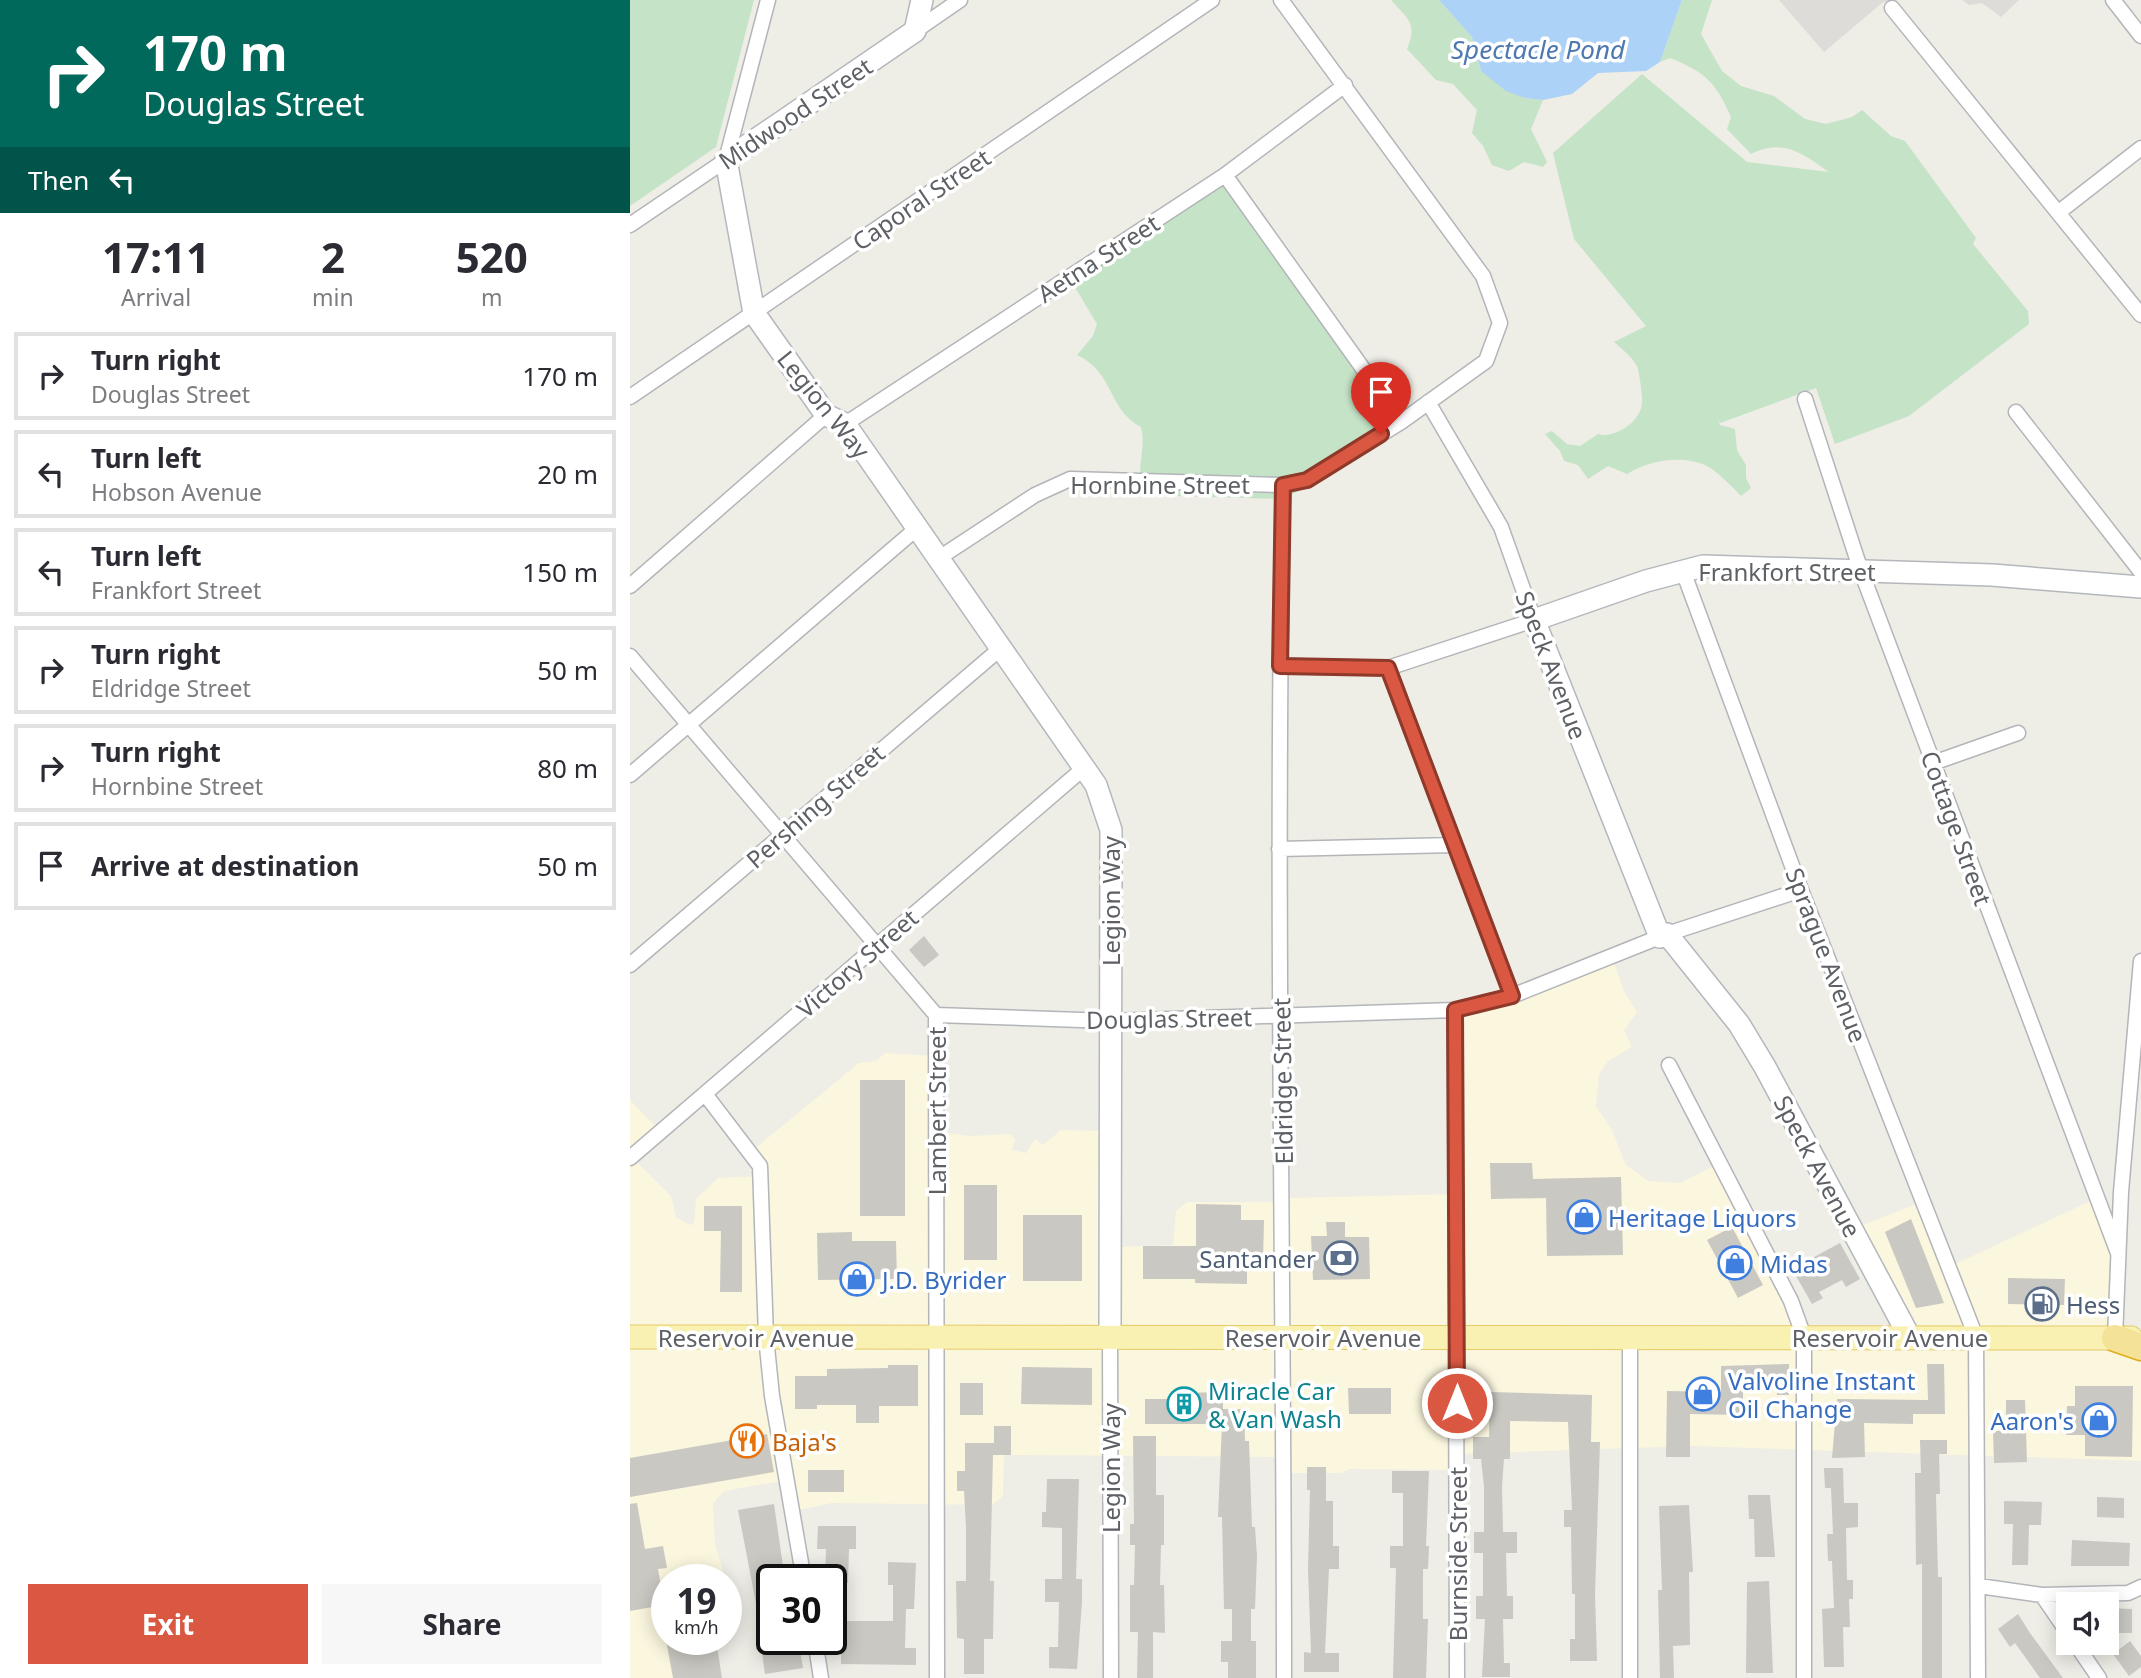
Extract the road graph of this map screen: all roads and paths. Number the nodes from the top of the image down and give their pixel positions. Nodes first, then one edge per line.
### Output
1 (768, 0) edge
2 (922, 0) edge
3 (960, 0) edge
4 (1212, 0) edge
5 (1281, 0) edge
6 (2113, 0) edge
7 (1892, 8) dead end
8 (915, 31) junction
9 (2141, 36) edge
10 (1345, 85) junction
11 (2141, 148) edge
12 (726, 160) junction
13 (1225, 175) junction
14 (2059, 212) junction
15 (630, 225) edge
16 (754, 313) junction
17 (2141, 315) edge
18 (630, 397) edge
19 (1805, 399) dead end
20 (1429, 402) junction
21 (2016, 412) dead end
22 (836, 419) junction
23 (1401, 422) junction
24 (1283, 485) junction
25 (916, 529) junction
26 (939, 558) junction
27 (1684, 571) junction
28 (1861, 571) junction
29 (2141, 572) edge
30 (630, 586) edge
31 (2141, 587) edge
32 (1534, 620) junction
33 (1000, 648) junction
34 (630, 656) edge
35 (1280, 666) junction
36 (1388, 668) junction
37 (688, 726) junction
38 (2018, 733) dead end
39 (1933, 763) junction
40 (1084, 768) junction
41 (630, 775) edge
42 (780, 836) junction
43 (1454, 845) junction
44 (1279, 849) junction
45 (1801, 890) junction
46 (1664, 935) junction
47 (875, 947) junction
48 (2141, 961) edge
49 (630, 965) edge
50 (1512, 996) junction
51 (1455, 1010) junction
52 (936, 1016) junction
53 (1282, 1016) junction
54 (1110, 1021) junction
55 (1669, 1065) dead end
56 (705, 1094) junction
57 (630, 1158) edge
58 (2118, 1253) junction
59 (1909, 1336) junction
60 (630, 1337) edge
61 (766, 1337) junction
62 (936, 1337) junction
63 (1110, 1337) junction
64 (1284, 1337) junction
65 (1457, 1337) junction
66 (1804, 1337) junction
67 (1976, 1337) junction
68 (1630, 1338) junction
69 (2128, 1338) edge
70 (2141, 1347) edge
71 (801, 1564) edge
72 (1979, 1586) junction
73 (2141, 1587) edge
74 (2042, 1595) junction
75 (2056, 1615) edge
76 (817, 1655) edge
77 (2083, 1655) edge
78 (821, 1678) edge
79 (937, 1678) edge
80 (1111, 1678) edge
81 (1284, 1678) edge
82 (1457, 1678) edge
83 (1630, 1678) edge
84 (1804, 1678) edge
85 (1978, 1678) edge
86 (2099, 1678) edge

1 - 12 street
2 - 8 street
3 - 8 street, Midwood Street
4 - 16 street, Caporal Street
5 - 10 street, Hornbine Street
6 - 9 street
7 - 14 street
8 - 12 street, Midwood Street
10 - 13 street, Aetna Street
10 - 20 street, Hornbine Street
11 - 14 street
12 - 15 street, Midwood Street
12 - 16 street, Legion Way
13 - 22 street, Aetna Street
13 - 23 street
14 - 17 street
16 - 18 street, Caporal Street
16 - 22 street, Legion Way
19 - 28 street, Cottage Street
20 - 23 street, Hornbine Street
20 - 32 street, Speck Avenue
21 - 29 street
22 - 25 street, Legion Way
22 - 30 street, Aetna Street
23 - 24 street, Hornbine Street
24 - 26 street, Hornbine Street
24 - 35 street, Eldridge Street
25 - 26 street, Legion Way
25 - 37 street
26 - 33 street, Legion Way
27 - 28 street, Frankfort Street
27 - 32 street, Frankfort Street
27 - 45 street, Sprague Avenue
28 - 31 street, Frankfort Street
28 - 39 street, Cottage Street
32 - 36 street, Frankfort Street
32 - 46 street, Speck Avenue
33 - 40 street, Legion Way
33 - 42 street, Pershing Street
34 - 37 street, Lambert Street
35 - 36 street, Frankfort Street
35 - 44 street, Eldridge Street
36 - 43 street
37 - 41 street
37 - 42 street, Lambert Street
38 - 39 street
39 - 58 street, Cottage Street
40 - 47 street, Victory Street
40 - 54 street, Legion Way
42 - 47 street, Lambert Street
42 - 49 street, Pershing Street
43 - 44 street
43 - 50 street
44 - 53 street, Eldridge Street
45 - 46 street, Douglas Street
45 - 67 street, Sprague Avenue
46 - 50 street, Douglas Street
46 - 59 street, Speck Avenue
47 - 52 street, Lambert Street
47 - 56 street, Victory Street
48 - 58 street
50 - 51 street, Douglas Street
51 - 53 street, Douglas Street
51 - 65 street, Burnside Street
52 - 54 street, Douglas Street
52 - 62 street, Lambert Street
53 - 54 street, Douglas Street
53 - 64 street, Eldridge Street
54 - 63 street, Legion Way
55 - 66 street
56 - 57 street, Victory Street
56 - 61 street
58 - 69 street
59 - 66 main road, Reservoir Avenue
59 - 67 main road, Reservoir Avenue
60 - 61 main road, Reservoir Avenue
61 - 62 main road, Reservoir Avenue
61 - 71 street
62 - 63 main road, Reservoir Avenue
62 - 79 street, Lambert Street
63 - 64 main road, Reservoir Avenue
63 - 80 street, Legion Way
64 - 65 main road, Reservoir Avenue
64 - 81 street, Eldridge Street
65 - 68 main road, Reservoir Avenue
65 - 82 street, Burnside Street
66 - 68 main road, Reservoir Avenue
66 - 84 street
67 - 69 main road, Reservoir Avenue
67 - 72 street
68 - 83 street
69 - 70 highway
72 - 74 street
72 - 85 street
73 - 74 street
74 - 75 street
76 - 78 street
77 - 86 street

